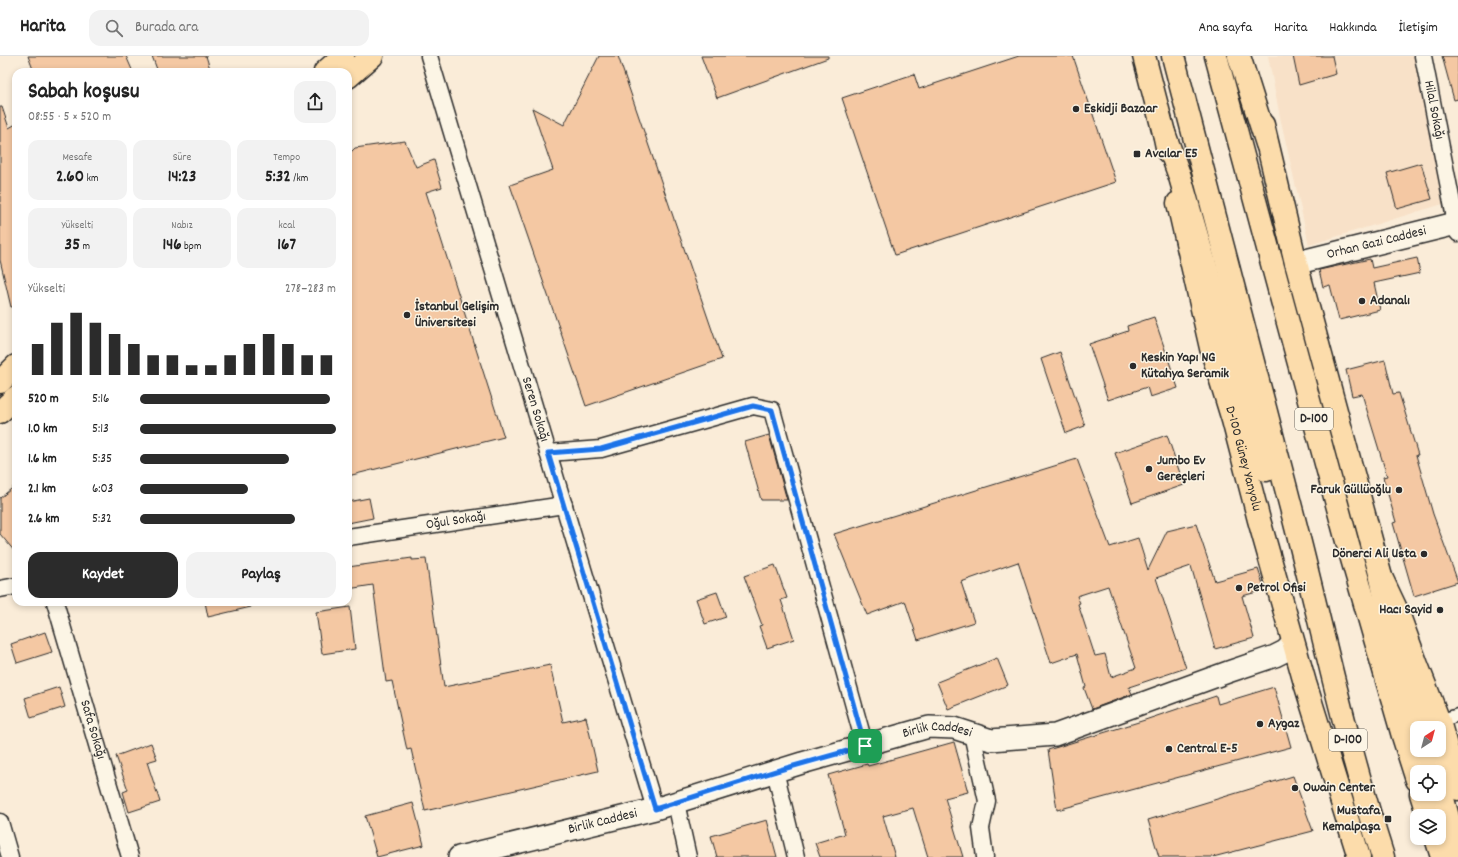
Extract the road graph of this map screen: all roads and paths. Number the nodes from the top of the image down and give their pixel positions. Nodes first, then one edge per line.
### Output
1 (342, 56) edge
2 (372, 56) edge
3 (429, 56) edge
4 (1144, 56) edge
5 (1173, 56) edge
6 (1216, 56) edge
7 (1239, 56) edge
8 (1246, 56) edge
9 (1423, 56) edge
10 (330, 68) edge
11 (352, 74) edge
12 (1164, 133) junction
13 (1267, 144) junction
14 (1457, 227) edge
15 (1296, 263) junction
16 (12, 401) edge
17 (0, 412) edge
18 (548, 453) junction
19 (564, 505) junction
20 (352, 536) edge
21 (12, 587) edge
22 (0, 589) edge
23 (56, 606) edge
24 (1319, 622) junction
25 (1294, 643) junction
26 (1440, 721) edge
27 (972, 734) junction
28 (1446, 744) edge
29 (865, 746) junction
30 (1412, 765) edge
31 (776, 771) junction
32 (1458, 789) edge
33 (1443, 801) edge
34 (676, 803) junction
35 (655, 809) junction
36 (0, 822) edge
37 (1438, 845) edge
38 (1458, 853) edge
39 (10, 857) edge
40 (130, 857) edge
41 (459, 857) edge
42 (688, 857) edge
43 (796, 857) edge
44 (985, 857) edge
45 (1359, 857) edge
46 (1383, 857) edge
47 (1442, 857) edge

1 - 10 main road
2 - 11 main road
3 - 18 street, Seren Sokağı
4 - 12 main road, D-100 Güney Yanyolu
5 - 24 main road, D-100
6 - 30 main road, D-100
7 - 13 main road
8 - 13 main road
9 - 14 street, Hilal Sokağı
12 - 24 main road
12 - 25 main road, D-100 Güney Yanyolu
13 - 15 main road
14 - 15 main road, Orhan Gazi Caddesi
15 - 26 main road
16 - 17 main road
18 - 19 street, Seren Sokağı
18 - 29 street
19 - 20 street, Oğul Sokağı
19 - 35 street, Seren Sokağı
21 - 22 street
23 - 40 street, Safa Sokağı
24 - 46 main road, D-100
25 - 27 street, Birlik Caddesi
25 - 45 main road, D-100 Güney Yanyolu
27 - 29 street, Birlik Caddesi
27 - 44 street
28 - 32 main road
29 - 31 street, Birlik Caddesi
31 - 34 street, Birlik Caddesi
31 - 43 street
33 - 38 main road
34 - 35 street, Birlik Caddesi
34 - 42 street
35 - 41 street, Birlik Caddesi
36 - 39 street
37 - 47 main road

